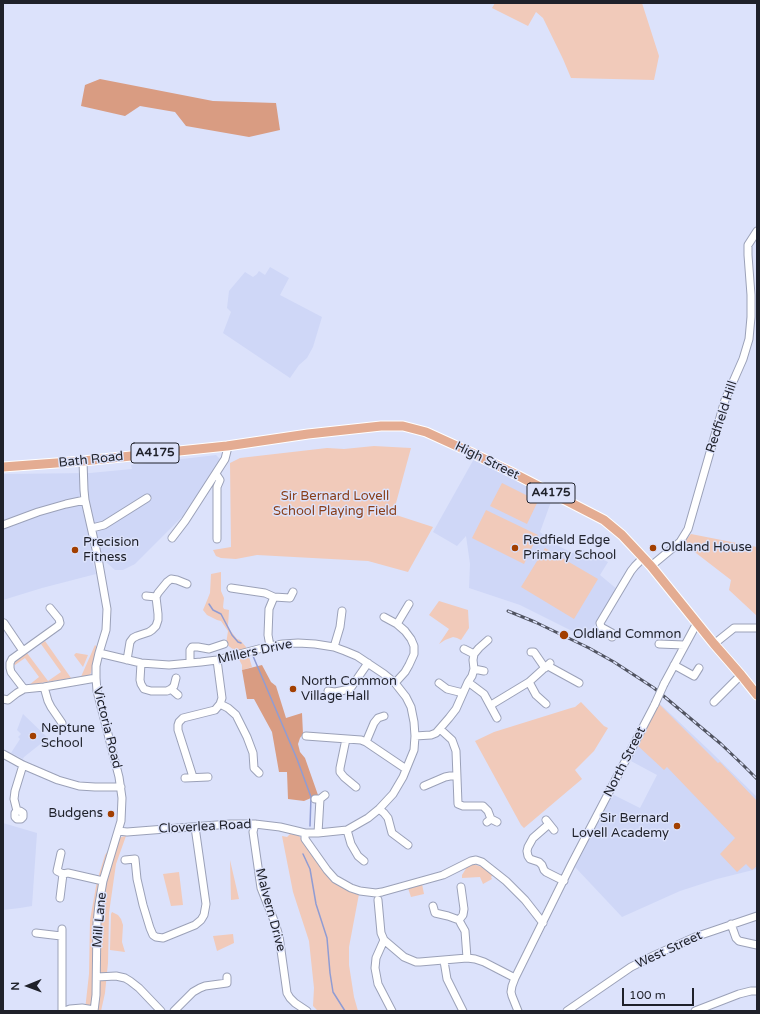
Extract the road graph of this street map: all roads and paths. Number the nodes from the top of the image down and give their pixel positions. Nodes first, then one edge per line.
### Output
1 (757, 231) edge
2 (227, 446) junction
3 (83, 461) junction
4 (3, 467) edge
5 (216, 474) junction
6 (147, 498) dead end
7 (85, 500) junction
8 (3, 525) edge
9 (92, 528) junction
10 (172, 538) dead end
11 (217, 539) dead end
12 (643, 558) junction
13 (651, 566) junction
14 (187, 584) dead end
15 (231, 588) dead end
16 (272, 594) junction
17 (146, 596) dead end
18 (156, 597) junction
19 (292, 597) dead end
20 (410, 604) dead end
21 (50, 608) dead end
22 (342, 611) dead end
23 (384, 617) dead end
24 (4, 623) edge
25 (697, 623) junction
26 (397, 624) junction
27 (757, 628) edge
28 (612, 637) dead end
29 (488, 640) dead end
30 (224, 644) dead end
31 (659, 644) dead end
32 (714, 644) junction
33 (270, 646) junction
34 (684, 646) junction
35 (334, 647) junction
36 (464, 649) dead end
37 (23, 651) junction
38 (531, 652) dead end
39 (99, 653) junction
40 (474, 654) junction
41 (127, 660) junction
42 (217, 660) junction
43 (142, 663) junction
44 (190, 663) junction
45 (368, 663) junction
46 (674, 665) junction
47 (548, 666) junction
48 (699, 668) dead end
49 (474, 669) junction
50 (484, 672) dead end
51 (741, 675) junction
52 (96, 678) junction
53 (176, 678) dead end
54 (468, 682) junction
55 (529, 682) junction
56 (395, 683) junction
57 (439, 683) dead end
58 (580, 683) dead end
59 (44, 687) junction
60 (24, 689) junction
61 (171, 689) junction
62 (333, 693) dead end
63 (463, 693) junction
64 (178, 695) dead end
65 (757, 695) edge
66 (3, 699) edge
67 (714, 702) dead end
68 (220, 704) junction
69 (546, 704) dead end
70 (491, 705) junction
71 (384, 716) dead end
72 (497, 718) dead end
73 (62, 723) dead end
74 (440, 729) junction
75 (306, 736) dead end
76 (415, 736) junction
77 (346, 739) junction
78 (366, 742) junction
79 (3, 754) edge
80 (23, 765) junction
81 (406, 769) junction
82 (259, 773) dead end
83 (456, 776) junction
84 (208, 777) dead end
85 (185, 778) dead end
86 (193, 778) junction
87 (423, 785) dead end
88 (121, 787) junction
89 (356, 787) dead end
90 (320, 798) dead end
91 (379, 809) junction
92 (17, 811) dead end
93 (492, 821) dead end
94 (254, 824) junction
95 (550, 825) dead end
96 (195, 827) junction
97 (347, 830) junction
98 (118, 831) junction
99 (305, 833) junction
100 (318, 833) junction
101 (406, 840) dead end
102 (61, 853) dead end
103 (125, 860) dead end
104 (364, 861) dead end
105 (63, 874) junction
106 (103, 881) junction
107 (564, 881) junction
108 (460, 887) dead end
109 (60, 898) dead end
110 (378, 900) dead end
111 (433, 912) dead end
112 (757, 916) edge
113 (459, 920) junction
114 (543, 923) junction
115 (731, 924) junction
116 (36, 933) dead end
117 (384, 940) junction
118 (757, 945) edge
119 (467, 958) junction
120 (444, 961) junction
121 (97, 977) junction
122 (227, 977) dead end
123 (515, 978) junction
124 (757, 991) edge
125 (94, 1010) edge
126 (62, 1011) edge
127 (65, 1011) edge
128 (161, 1011) edge
129 (174, 1011) edge
130 (307, 1011) edge
131 (392, 1011) edge
132 (463, 1011) edge
133 (518, 1011) edge
134 (567, 1011) edge
135 (697, 1011) edge

1 - 13 street, Redfield Hill
2 - 3 main road, Bath Road / A4175
2 - 5 street
2 - 12 main road, High Street / A4175
3 - 4 main road, Bath Road / A4175
3 - 7 street, Victoria Road
5 - 10 street
5 - 11 street
6 - 9 street
7 - 8 street
7 - 9 street, Victoria Road
9 - 39 street, Victoria Road
12 - 13 main road, High Street / A4175
12 - 28 street
13 - 25 main road, High Street / A4175
14 - 18 street
15 - 16 street
16 - 19 street
16 - 33 street
17 - 18 street
18 - 41 street
20 - 26 street
21 - 37 street
22 - 35 street
23 - 26 street
24 - 37 street
25 - 32 main road, High Street / A4175
25 - 34 street, North Street
26 - 56 street
27 - 32 street
29 - 40 street
30 - 44 street
31 - 34 street
32 - 51 main road, High Street / A4175
33 - 35 street, Millers Drive
33 - 42 street, Millers Drive
34 - 46 street, North Street
35 - 45 street, Millers Drive
36 - 40 street
37 - 60 street
38 - 47 street
39 - 41 street, Millers Drive
39 - 52 street, Victoria Road
40 - 49 street
41 - 43 street, Millers Drive
42 - 44 street, Millers Drive
42 - 68 street
43 - 44 street, Millers Drive
43 - 61 street
45 - 56 street, Millers Drive
45 - 62 street
46 - 48 street
46 - 107 street, North Street, bridge
47 - 55 street
47 - 58 street
49 - 50 street
49 - 54 street
51 - 65 main road, High Street / A4175
51 - 67 street
52 - 59 street
52 - 88 street, Victoria Road
53 - 61 street
54 - 63 street
54 - 70 street
55 - 69 street
55 - 70 street
56 - 76 street, Millers Drive
57 - 63 street
59 - 60 street
59 - 73 street
60 - 66 street
61 - 64 street
63 - 74 street
68 - 82 street
68 - 86 street
70 - 72 street
71 - 78 street
74 - 76 street
74 - 83 street
75 - 77 street
76 - 81 street, Millers Drive
77 - 78 street
77 - 89 street
78 - 81 street
79 - 80 street
80 - 88 street
80 - 92 street
81 - 91 street, Millers Drive
83 - 87 street
83 - 93 street
84 - 86 street
85 - 86 street
88 - 98 street, Victoria Road
90 - 100 street
91 - 97 street, Millers Drive
91 - 101 street
94 - 96 street, Cloverlea Road
94 - 99 street, Cloverlea Road
94 - 130 street, Malvern Drive
95 - 107 street
96 - 98 street, Cloverlea Road
96 - 103 street
97 - 100 street, Millers Drive
97 - 104 street
98 - 106 street, Mill Lane
99 - 100 street, Millers Drive
99 - 114 street
102 - 105 street
105 - 106 street
105 - 109 street
106 - 121 street, Mill Lane
107 - 114 street, North Street
108 - 113 street
110 - 117 street
111 - 113 street
112 - 115 street, West Street
113 - 119 street
114 - 123 street, North Street
115 - 118 street
115 - 134 street, West Street
116 - 126 street
117 - 120 street
117 - 131 street
119 - 120 street
119 - 123 street
120 - 132 street
121 - 125 street, Mill Lane
121 - 128 street
122 - 129 street
123 - 133 street, North Street
124 - 135 street
125 - 127 street

